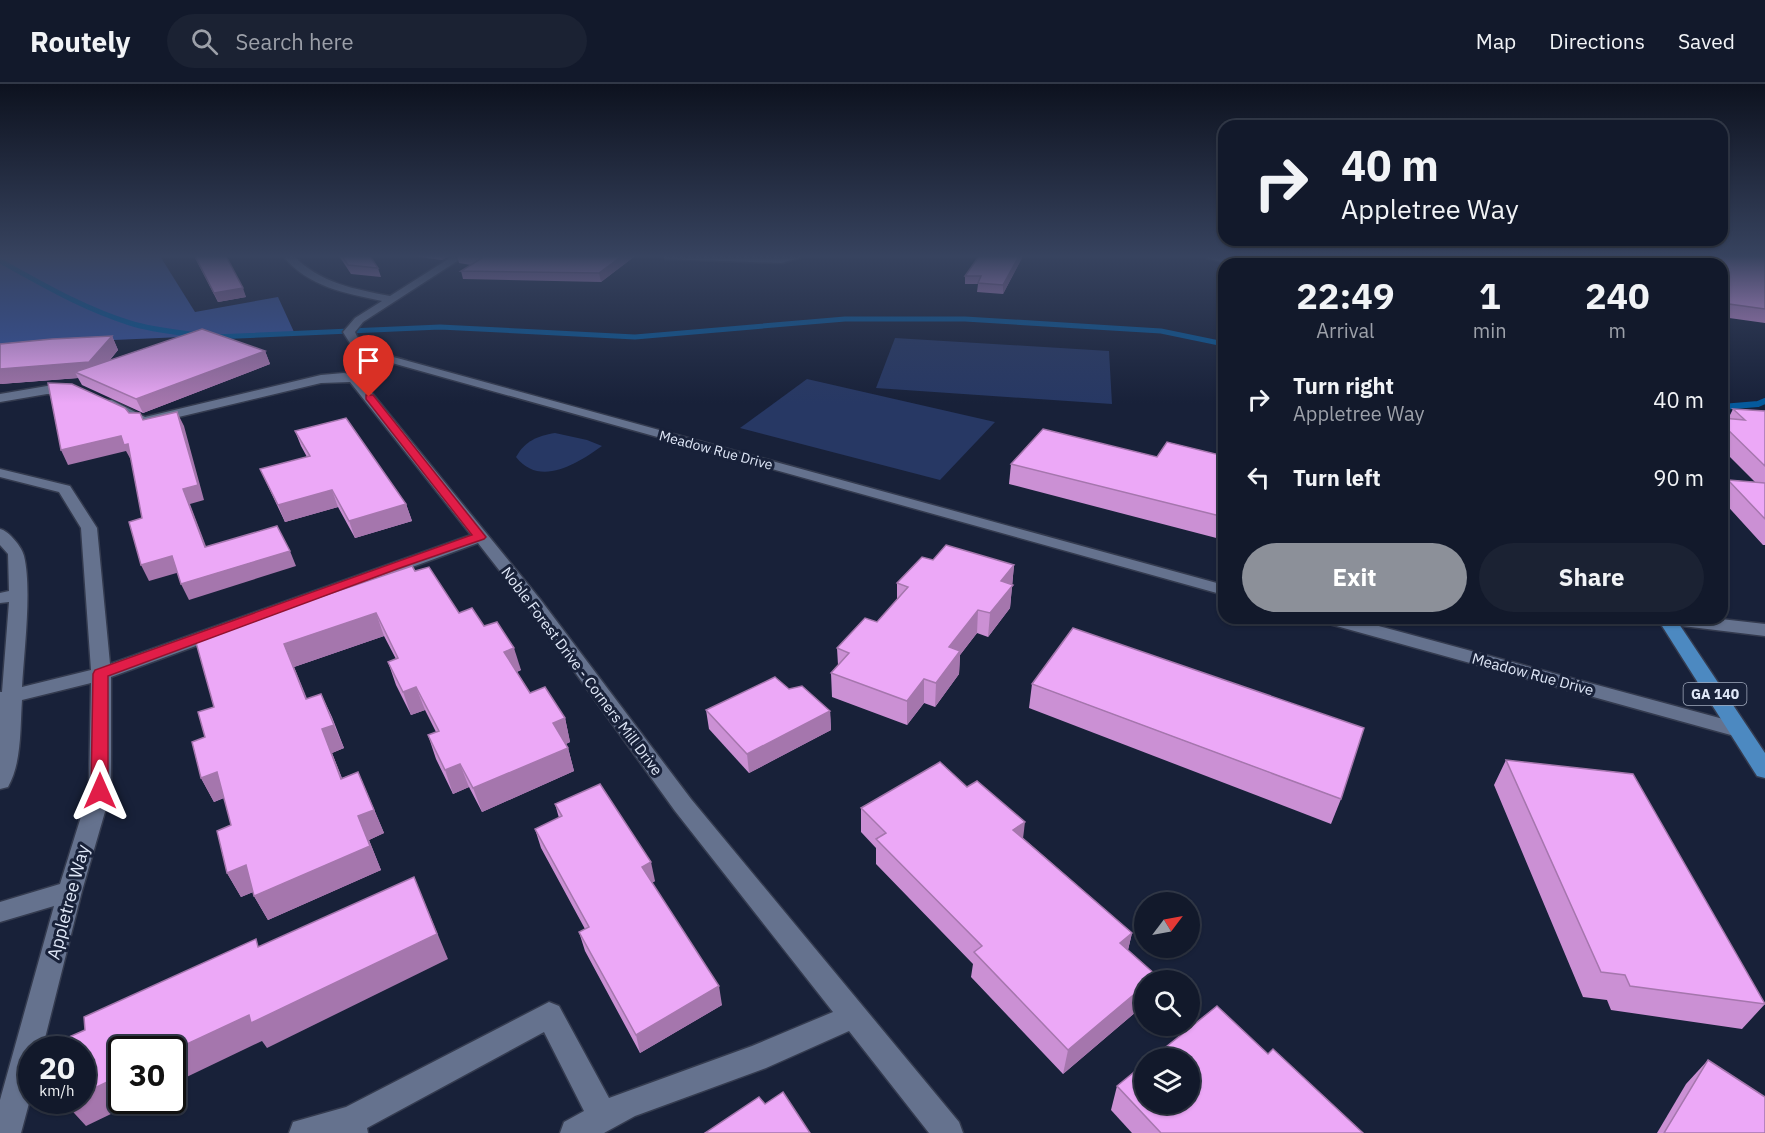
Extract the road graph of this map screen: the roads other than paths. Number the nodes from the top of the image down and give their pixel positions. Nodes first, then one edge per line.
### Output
1 (381, 305) edge
2 (0, 398) edge
3 (0, 473) edge
4 (0, 534) edge
5 (480, 537) junction
6 (1218, 588) edge
7 (9, 596) edge
8 (1351, 624) edge
9 (1670, 624) edge
10 (1716, 624) edge
11 (1765, 630) edge
12 (101, 674) junction
13 (7, 698) edge
14 (1738, 730) junction
15 (1765, 770) edge
16 (0, 781) edge
17 (70, 891) junction
18 (0, 912) edge
19 (854, 1016) junction
20 (603, 1117) junction
21 (352, 1127) edge
22 (6, 1133) edge
23 (304, 1133) edge
24 (575, 1133) edge
25 (948, 1133) edge

1 - 6 street, Meadow Rue Drive
2 - 5 street, Noble Forest Drive - Corners Mill Drive
3 - 12 street, Appletree Way
4 - 7 street
5 - 12 street
5 - 19 street, Noble Forest Drive - Corners Mill Drive
7 - 13 street
8 - 14 street, Meadow Rue Drive
9 - 14 main road, GA 140
10 - 11 street
12 - 13 street
12 - 17 street, Appletree Way
13 - 16 street
14 - 15 main road, GA 140
17 - 18 street
17 - 22 street, Appletree Way
19 - 20 street
19 - 25 street, Noble Forest Drive - Corners Mill Drive
20 - 21 street
20 - 24 street
21 - 23 street

